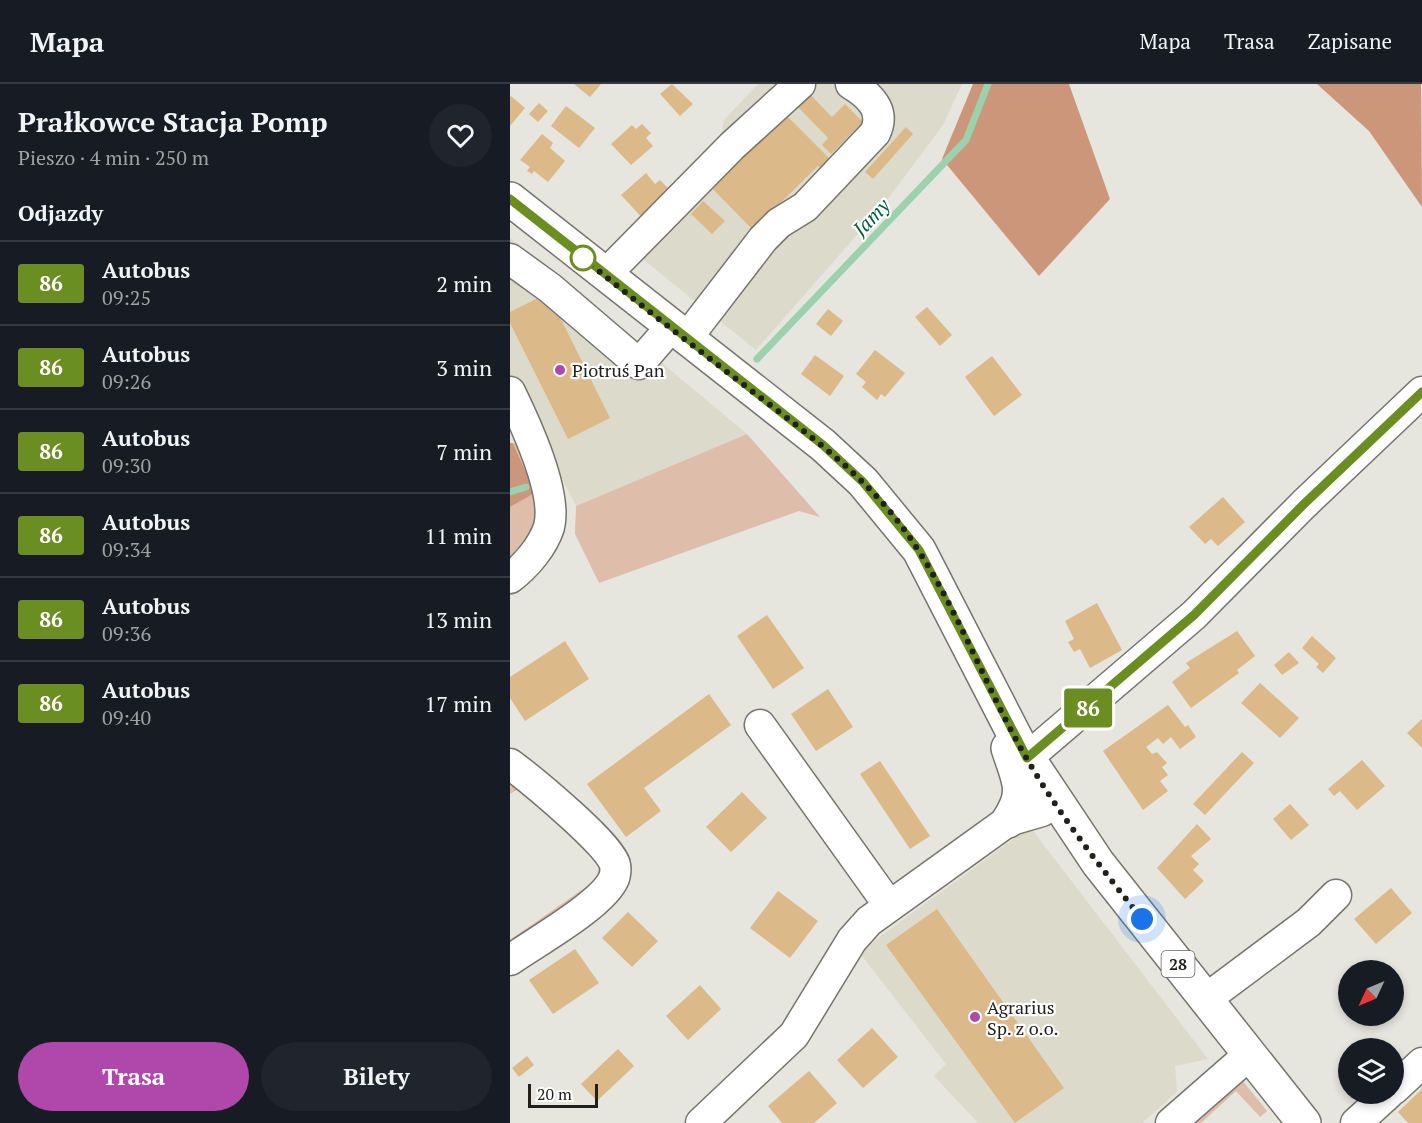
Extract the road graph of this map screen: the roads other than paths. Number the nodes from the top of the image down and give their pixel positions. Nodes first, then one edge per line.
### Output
1 (801, 84) edge
2 (851, 84) edge
3 (510, 199) edge
4 (510, 259) edge
5 (605, 276) junction
6 (679, 333) junction
7 (510, 392) edge
8 (1422, 392) edge
9 (518, 428) edge
10 (510, 578) edge
11 (991, 692) junction
12 (760, 725) dead end
13 (1027, 758) junction
14 (510, 764) edge
15 (1055, 802) junction
16 (1008, 821) junction
17 (1336, 895) dead end
18 (888, 904) junction
19 (510, 960) edge
20 (1206, 999) junction
21 (1250, 1054) junction
22 (1422, 1063) edge
23 (1404, 1080) edge
24 (1377, 1104) edge
25 (701, 1123) edge
26 (1171, 1123) edge
27 (1304, 1123) edge
28 (1356, 1123) edge

1 - 5 street
2 - 6 street
3 - 5 main road, 28
4 - 6 street
5 - 6 main road, 28
6 - 11 main road, 28
7 - 9 street
8 - 13 street
9 - 10 street
11 - 13 main road, 28
11 - 16 main road
12 - 18 street
13 - 15 main road, 28
14 - 19 street
15 - 16 street
15 - 20 main road, 28
16 - 18 street
17 - 20 street
18 - 25 street
20 - 21 main road, 28
21 - 26 street
21 - 27 main road, 28
22 - 23 street
24 - 28 street

